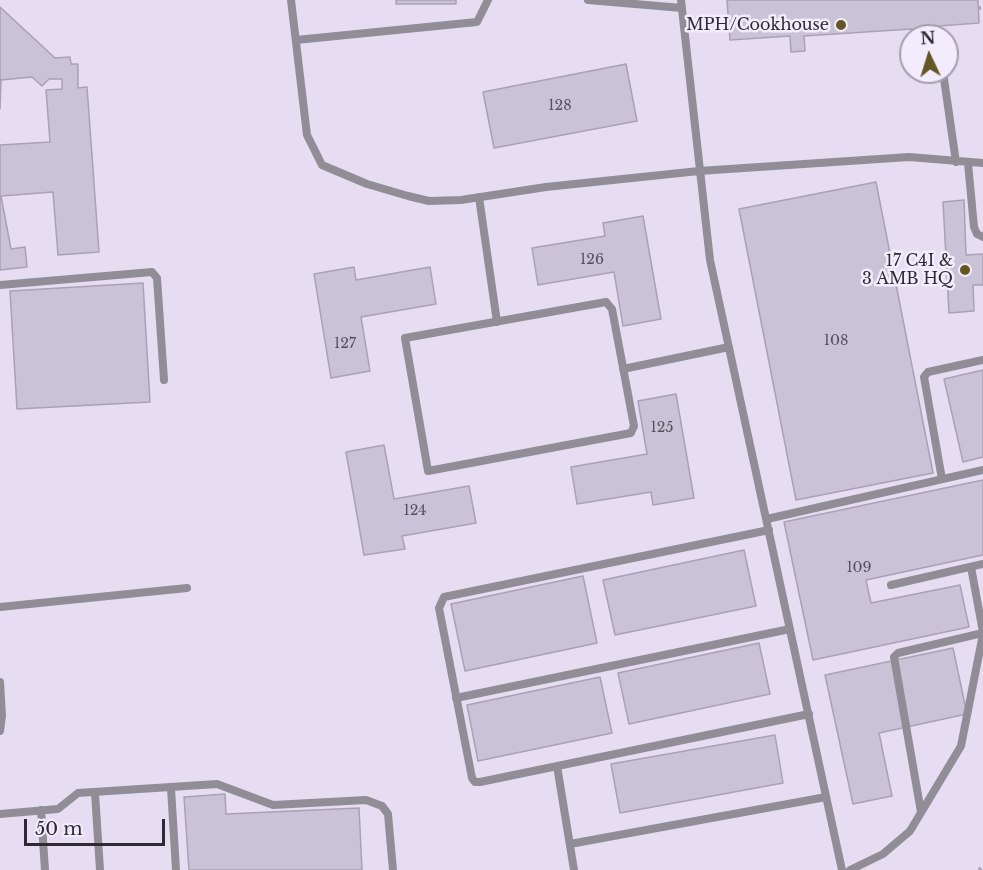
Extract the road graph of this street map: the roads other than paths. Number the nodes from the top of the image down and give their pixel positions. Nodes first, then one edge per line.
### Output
1 (291, 0) edge
2 (488, 0) edge
3 (588, 0) edge
4 (682, 4) edge
5 (296, 40) junction
6 (945, 84) edge
7 (956, 162) junction
8 (968, 163) junction
9 (983, 163) edge
10 (699, 171) junction
11 (479, 197) junction
12 (983, 237) edge
13 (0, 285) edge
14 (498, 321) junction
15 (729, 347) junction
16 (983, 360) edge
17 (623, 369) junction
18 (164, 380) dead end
19 (983, 470) edge
20 (942, 479) junction
21 (767, 519) junction
22 (769, 530) junction
23 (983, 564) edge
24 (971, 567) junction
25 (891, 585) dead end
26 (188, 588) dead end
27 (0, 607) edge
28 (790, 629) junction
29 (983, 633) edge
30 (0, 682) edge
31 (456, 698) junction
32 (809, 714) junction
33 (0, 731) edge
34 (557, 766) junction
35 (171, 788) junction
36 (95, 793) junction
37 (826, 796) junction
38 (41, 810) junction
39 (921, 812) junction
40 (0, 813) edge
41 (570, 844) junction
42 (45, 870) edge
43 (99, 870) edge
44 (176, 870) edge
45 (393, 870) edge
46 (574, 870) edge
47 (842, 870) edge
48 (850, 870) edge

1 - 5 lane
2 - 5 lane
3 - 4 lane
4 - 10 lane
5 - 11 lane
6 - 7 lane
7 - 8 lane
7 - 10 lane
8 - 9 lane
8 - 12 lane
10 - 11 lane
10 - 15 lane
11 - 14 lane
13 - 18 lane
14 - 17 lane
14 - 17 lane
15 - 17 lane
15 - 21 lane
16 - 20 lane
19 - 20 lane
20 - 21 lane
21 - 22 lane
22 - 28 lane
22 - 31 lane
23 - 24 lane
24 - 25 lane
24 - 29 lane
26 - 27 lane
28 - 31 lane
28 - 32 lane
29 - 39 lane
29 - 39 lane
30 - 33 lane
31 - 34 lane
32 - 34 lane
32 - 37 lane
34 - 41 lane
35 - 36 lane
35 - 44 lane
35 - 45 lane
36 - 38 lane
36 - 43 lane
37 - 41 lane
37 - 47 lane
38 - 40 lane
38 - 42 lane
39 - 48 lane
41 - 46 lane

